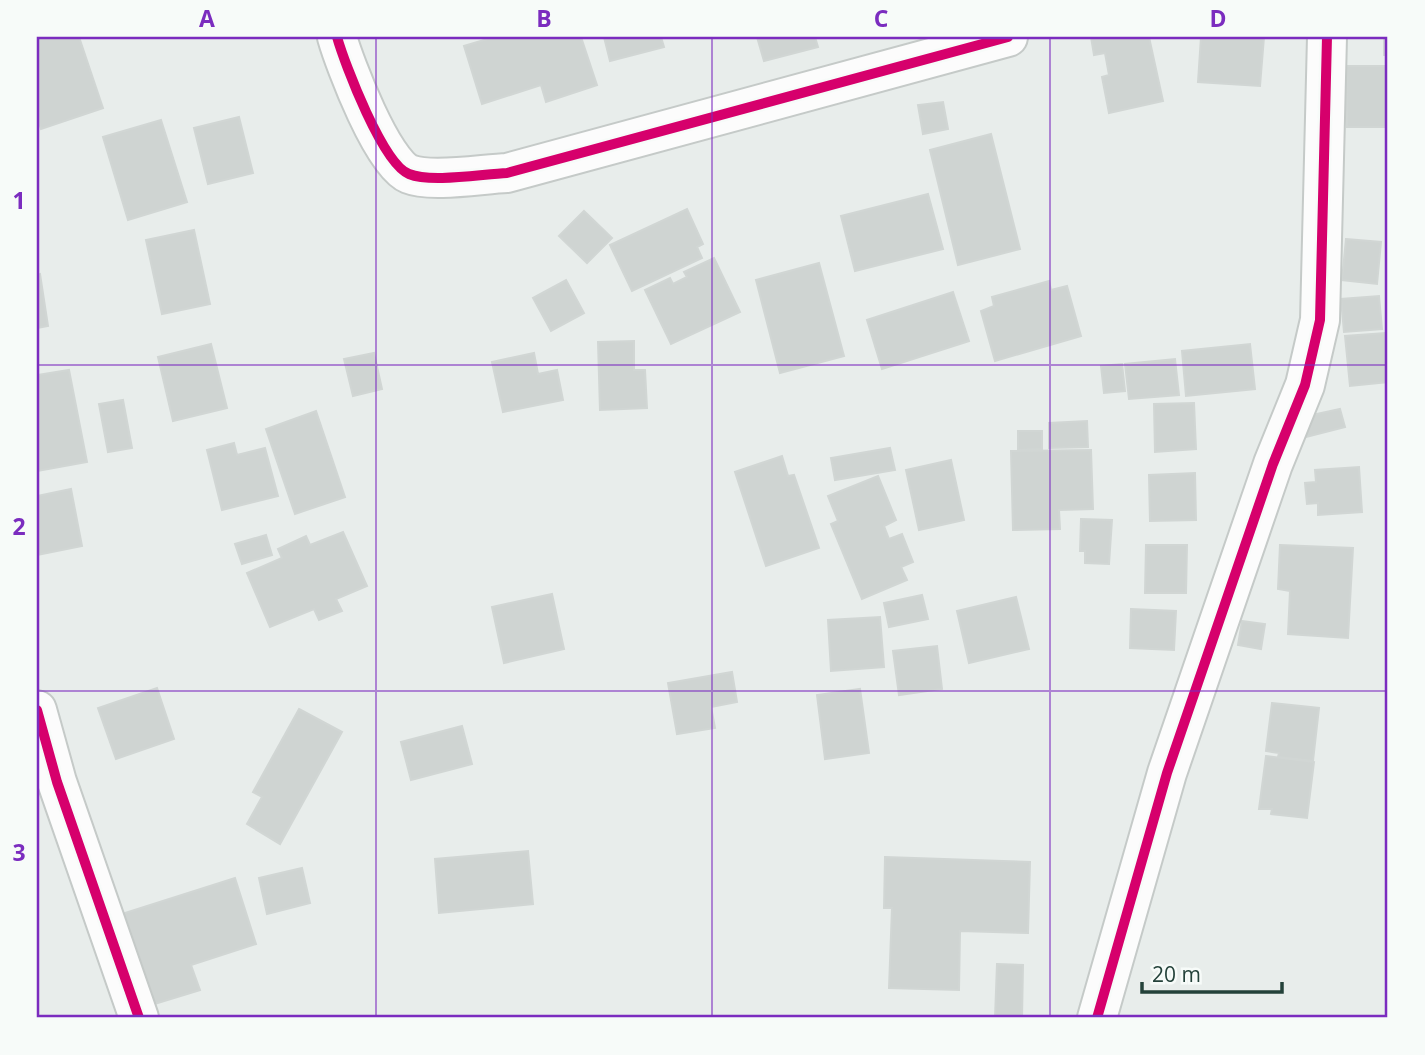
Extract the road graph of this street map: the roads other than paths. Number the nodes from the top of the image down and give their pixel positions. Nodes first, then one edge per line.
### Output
1 (337, 37) edge
2 (1009, 37) edge
3 (1327, 37) edge
4 (37, 710) edge
5 (47, 782) edge
6 (139, 1018) edge
7 (1097, 1018) edge

1 - 2 street
3 - 7 street
4 - 5 street
5 - 6 street

